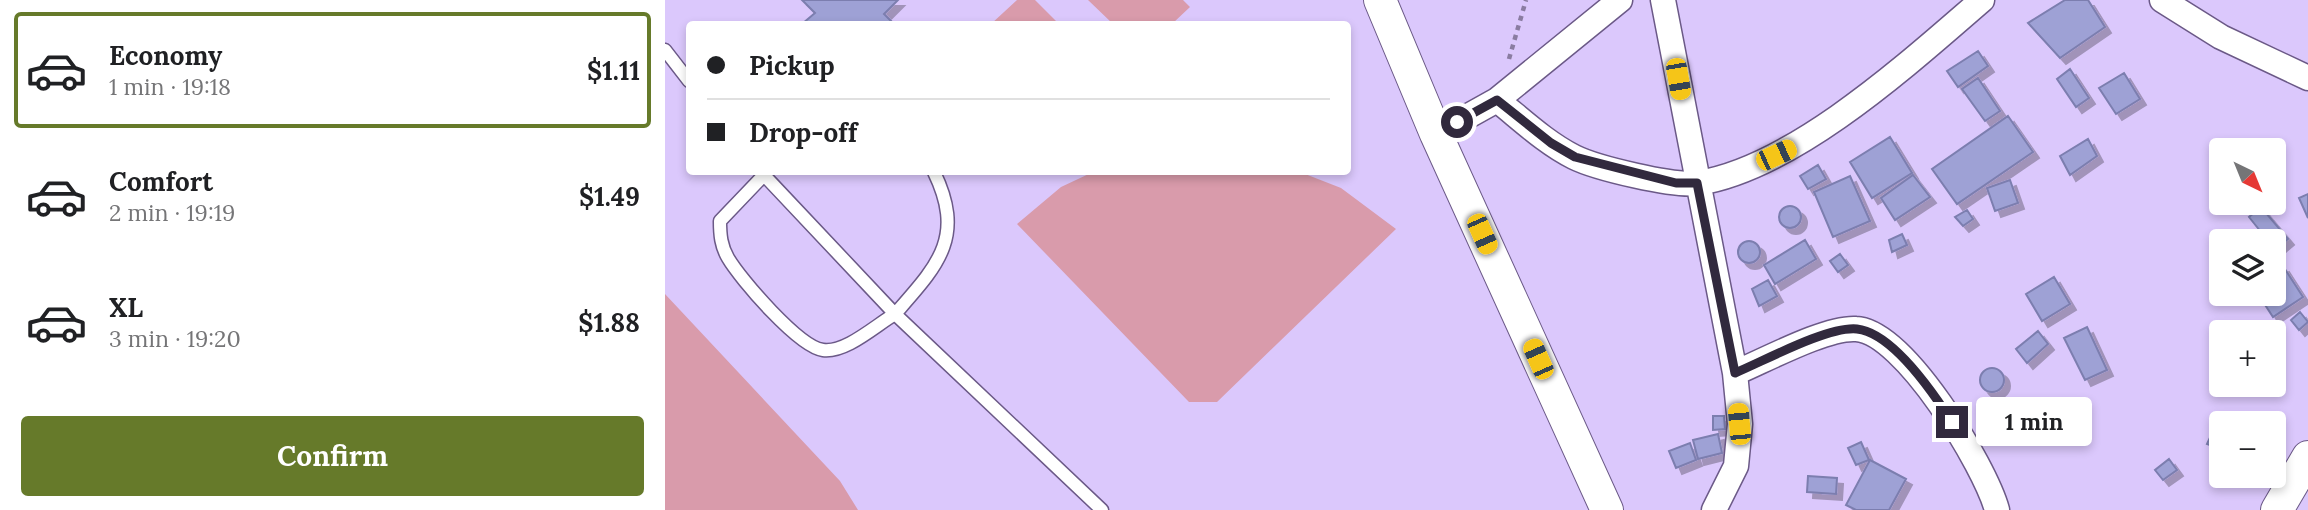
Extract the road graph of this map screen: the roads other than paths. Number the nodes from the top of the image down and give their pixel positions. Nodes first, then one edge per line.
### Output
1 (1380, 0) edge
2 (1620, 0) edge
3 (1663, 0) edge
4 (1982, 0) edge
5 (2162, 0) edge
6 (665, 50) edge
7 (686, 77) edge
8 (2308, 78) edge
9 (1497, 100) junction
10 (1436, 134) junction
11 (763, 175) edge
12 (767, 175) edge
13 (935, 175) edge
14 (1697, 183) junction
15 (895, 314) junction
16 (1735, 373) junction
17 (2308, 457) edge
18 (1102, 510) edge
19 (1607, 510) edge
20 (1714, 510) edge
21 (1997, 510) edge
22 (2277, 510) edge

1 - 10 street
2 - 9 street
3 - 14 street
4 - 14 street
5 - 8 street
6 - 7 lane
9 - 10 street
9 - 14 street
10 - 19 street
11 - 15 lane
12 - 15 lane
13 - 15 lane
14 - 16 street
15 - 18 lane
16 - 20 street
16 - 21 street
17 - 22 street

